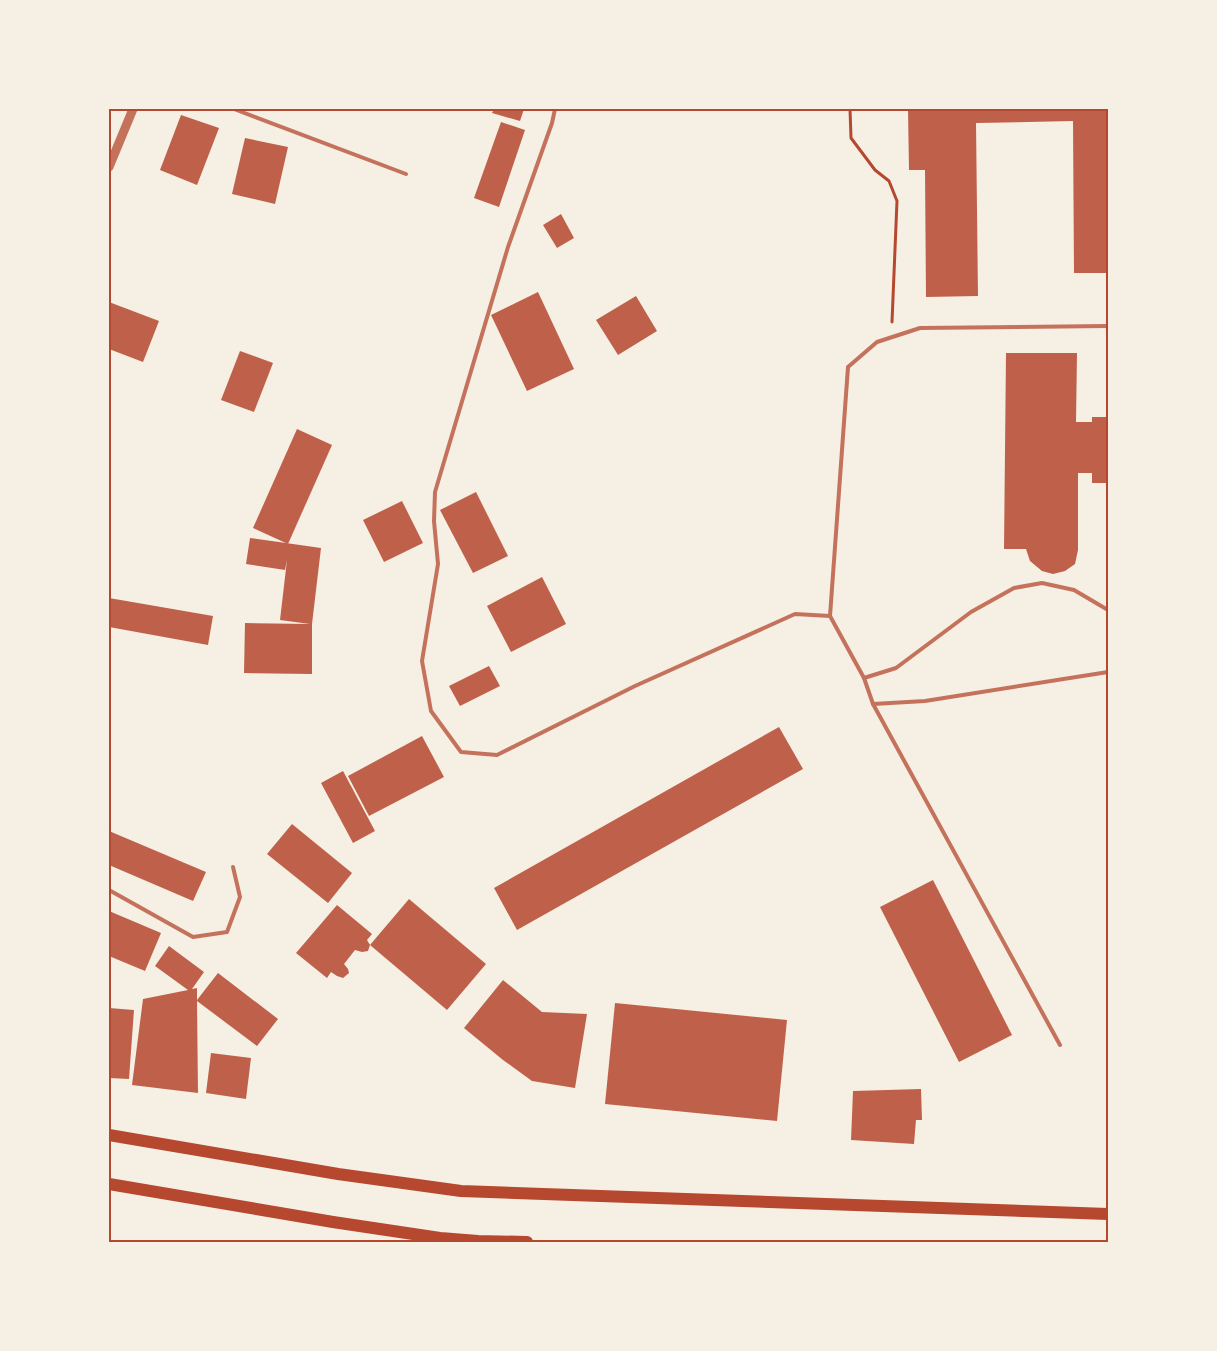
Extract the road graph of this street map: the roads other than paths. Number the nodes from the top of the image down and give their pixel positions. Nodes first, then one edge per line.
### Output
1 (133, 109) edge
2 (234, 109) edge
3 (555, 109) edge
4 (109, 167) edge
5 (406, 174) dead end
6 (1108, 326) edge
7 (1108, 610) edge
8 (830, 616) junction
9 (1108, 672) edge
10 (864, 678) junction
11 (873, 704) junction
12 (233, 867) dead end
13 (109, 890) edge
14 (1060, 1045) dead end
15 (109, 1135) edge
16 (109, 1184) edge
17 (1108, 1214) edge
18 (527, 1242) edge

1 - 4 street
2 - 5 lane
3 - 8 lane
6 - 8 lane
7 - 10 lane
8 - 10 lane
9 - 11 lane
10 - 11 lane
11 - 14 lane
12 - 13 lane
15 - 17 main road
16 - 18 main road

